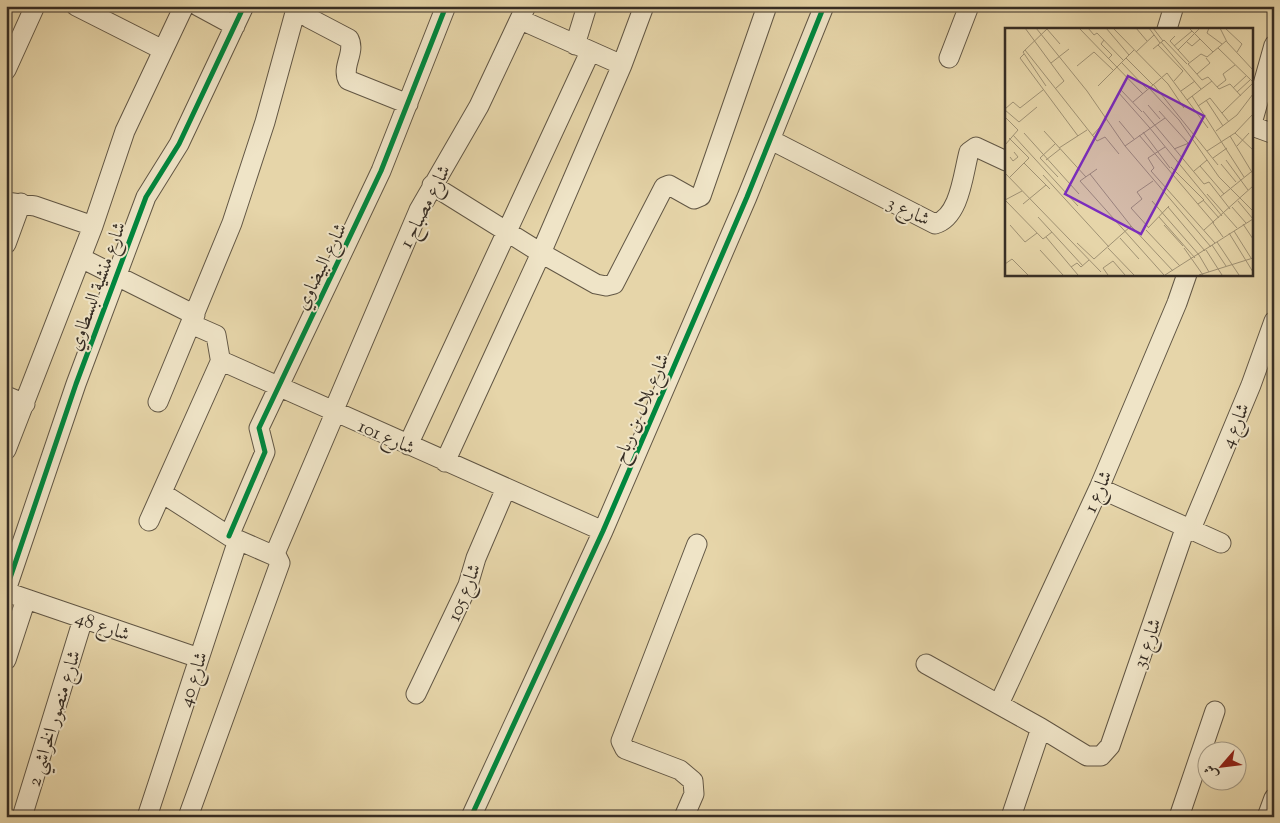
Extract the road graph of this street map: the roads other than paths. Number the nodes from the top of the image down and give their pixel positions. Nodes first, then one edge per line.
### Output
1 (35, 6) edge
2 (76, 6) edge
3 (184, 6) edge
4 (198, 6) edge
5 (244, 6) edge
6 (446, 6) edge
7 (587, 6) edge
8 (644, 6) edge
9 (767, 6) edge
10 (824, 6) edge
11 (969, 6) edge
12 (1174, 6) edge
13 (294, 8) edge
14 (523, 13) edge
15 (235, 26) junction
16 (1166, 28) edge
17 (1274, 45) edge
18 (583, 49) junction
19 (162, 50) junction
20 (949, 58) dead end
21 (622, 65) junction
22 (6, 70) edge
23 (408, 104) junction
24 (1252, 126) edge
25 (1274, 134) edge
26 (771, 140) junction
27 (1005, 161) edge
28 (432, 185) junction
29 (14, 203) edge
30 (93, 226) junction
31 (507, 232) junction
32 (6, 244) edge
33 (541, 253) junction
34 (81, 258) junction
35 (1187, 275) edge
36 (116, 276) junction
37 (193, 319) junction
38 (1274, 321) edge
39 (221, 360) junction
40 (278, 388) junction
41 (6, 396) edge
42 (158, 402) dead end
43 (25, 404) junction
44 (334, 413) junction
45 (408, 445) junction
46 (6, 450) edge
47 (445, 462) junction
48 (506, 488) junction
49 (1099, 488) junction
50 (162, 493) junction
51 (149, 521) dead end
52 (1189, 527) junction
53 (603, 531) junction
54 (234, 538) junction
55 (1221, 543) dead end
56 (697, 544) dead end
57 (274, 556) junction
58 (6, 591) edge
59 (26, 599) junction
60 (83, 619) junction
61 (199, 658) junction
62 (6, 660) edge
63 (926, 664) dead end
64 (416, 694) dead end
65 (999, 704) junction
66 (1215, 711) dead end
67 (1041, 728) junction
68 (1274, 798) edge
69 (6, 815) edge
70 (479, 815) edge
71 (12, 817) edge
72 (22, 817) edge
73 (147, 817) edge
74 (188, 817) edge
75 (684, 817) edge
76 (1011, 817) edge
77 (1179, 817) edge
78 (1267, 817) edge

1 - 22 street
2 - 19 street
3 - 19 street
4 - 15 street
5 - 15 street, شارع منشية البسطاوي
6 - 23 street, شارع البيضاوي
7 - 18 street
8 - 21 street
9 - 33 street
10 - 26 street, شارع بلال بن رباح
11 - 20 street
12 - 16 street
13 - 23 street
13 - 37 street
14 - 18 street
14 - 28 street, شارع مصباح 1
15 - 36 street, شارع منشية البسطاوي
17 - 24 street
18 - 21 street
18 - 31 street
19 - 30 street
21 - 33 street
23 - 40 street, شارع البيضاوي
24 - 25 street
26 - 27 street, شارع 3
26 - 53 street, شارع بلال بن رباح
28 - 31 street
28 - 44 street, شارع مصباح 1
29 - 30 street
29 - 32 street
30 - 34 street
31 - 33 street
31 - 45 street
33 - 47 street
34 - 36 street
34 - 43 street
35 - 49 street, شارع 1
36 - 37 street
36 - 58 street, شارع منشية البسطاوي
37 - 39 street
37 - 42 street
38 - 52 street, شارع 4
39 - 40 street, شارع 101
39 - 50 street
40 - 44 street, شارع 101
40 - 54 street, شارع البيضاوي
41 - 43 street
43 - 46 street
44 - 45 street, شارع 101
44 - 57 street, شارع مصباح 1
45 - 47 street, شارع 101
47 - 48 street, شارع 101
48 - 53 street, شارع 101
48 - 64 street, شارع 105
49 - 52 street
49 - 65 street, شارع 1
50 - 51 street
50 - 54 street
52 - 55 street
52 - 67 street, شارع 31
53 - 70 street, شارع بلال بن رباح
54 - 57 street
54 - 61 street, شارع 40
56 - 75 street
57 - 74 street
58 - 59 street, شارع 48
59 - 60 street, شارع 48
59 - 62 street
60 - 61 street, شارع 48
60 - 72 street, شارع منصور الخراشي 2
61 - 73 street, شارع 40
63 - 65 street
65 - 67 street
66 - 77 street
67 - 76 street
68 - 78 street
69 - 71 street

